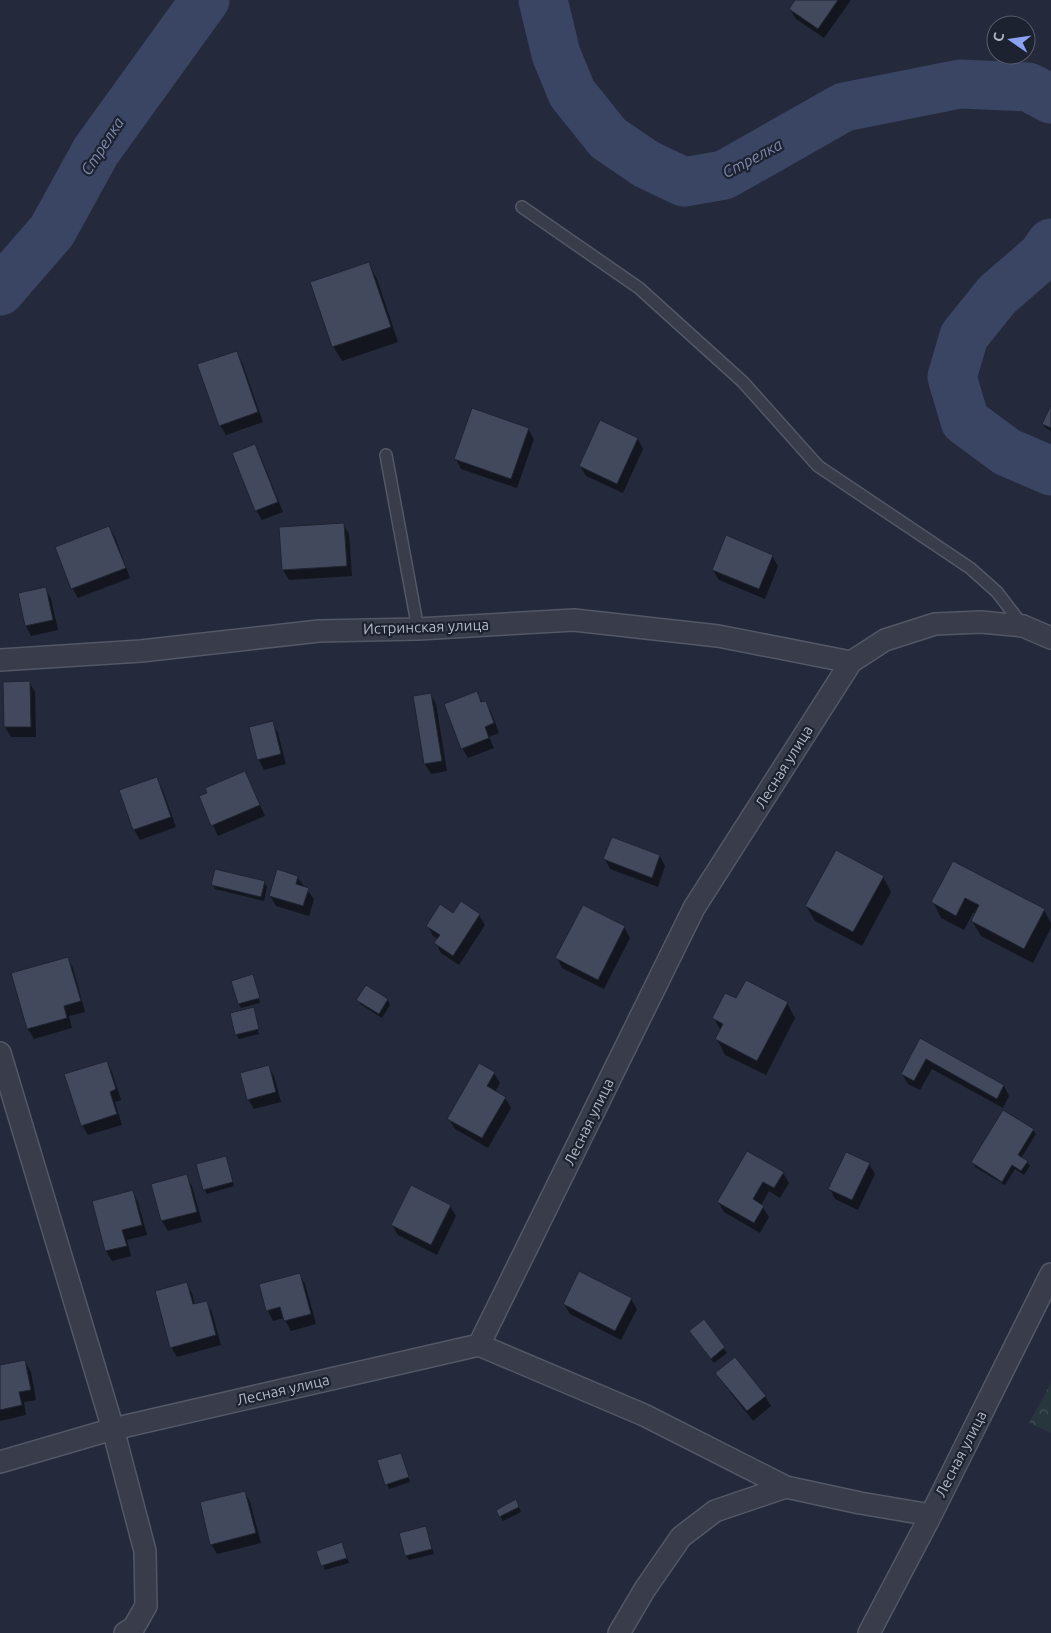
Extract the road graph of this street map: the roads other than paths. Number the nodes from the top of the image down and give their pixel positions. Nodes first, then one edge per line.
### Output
1 (522, 207) dead end
2 (386, 455) dead end
3 (1023, 626) junction
4 (418, 629) junction
5 (1051, 638) edge
6 (0, 660) edge
7 (851, 662) junction
8 (0, 1053) edge
9 (1051, 1274) edge
10 (479, 1344) junction
11 (112, 1429) junction
12 (0, 1462) edge
13 (786, 1487) junction
14 (931, 1514) junction
15 (125, 1633) edge
16 (619, 1633) edge
17 (869, 1633) edge

1 - 3 lane
2 - 4 lane
3 - 5 street, Лесная улица
3 - 7 street, Лесная улица
4 - 6 street, Истринская улица
4 - 7 street, Истринская улица
7 - 10 street, Лесная улица
8 - 11 street
9 - 14 street, Лесная улица
10 - 11 street, Лесная улица
10 - 13 street
11 - 12 street, Лесная улица
11 - 15 street
13 - 14 street
13 - 16 street
14 - 17 street, Лесная улица

